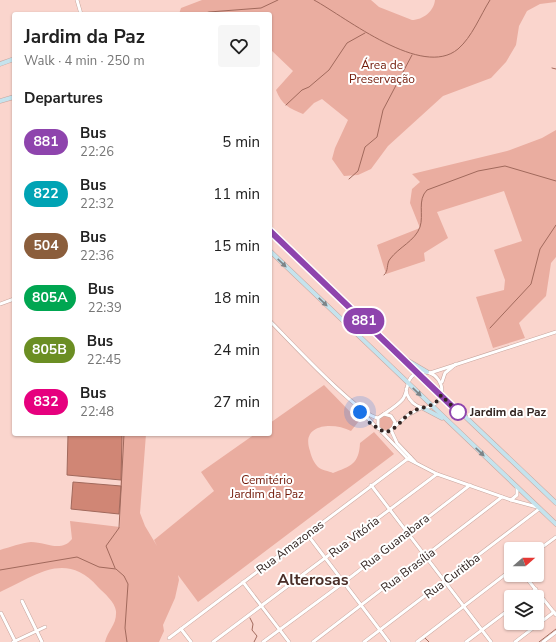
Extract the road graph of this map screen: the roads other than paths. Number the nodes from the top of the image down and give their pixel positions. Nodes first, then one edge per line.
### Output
1 (76, 0) edge
2 (80, 12) edge
3 (12, 60) edge
4 (0, 64) edge
5 (12, 98) edge
6 (0, 101) edge
7 (272, 233) edge
8 (272, 253) edge
9 (12, 300) edge
10 (0, 304) edge
11 (272, 324) edge
12 (556, 332) edge
13 (400, 356) junction
14 (459, 362) junction
15 (428, 372) junction
16 (418, 373) junction
17 (408, 383) junction
18 (442, 386) junction
19 (406, 389) junction
20 (441, 395) junction
21 (352, 402) junction
22 (432, 406) junction
23 (422, 408) junction
24 (384, 414) junction
25 (378, 418) junction
26 (445, 419) junction
27 (392, 429) junction
28 (379, 430) junction
29 (409, 458) junction
30 (437, 474) junction
31 (371, 485) junction
32 (470, 485) junction
33 (517, 487) junction
34 (502, 497) junction
35 (511, 500) junction
36 (556, 503) edge
37 (538, 508) junction
38 (389, 510) junction
39 (556, 524) edge
40 (407, 533) junction
41 (307, 534) junction
42 (556, 537) edge
43 (544, 545) edge
44 (426, 557) junction
45 (325, 558) junction
46 (504, 575) edge
47 (444, 581) junction
48 (243, 582) junction
49 (530, 582) edge
50 (343, 583) junction
51 (536, 589) joint
52 (22, 601) dead end
53 (261, 606) junction
54 (361, 606) junction
55 (463, 606) junction
56 (1, 613) edge
57 (504, 613) edge
58 (555, 614) edge
59 (45, 627) dead end
60 (181, 629) junction
61 (279, 630) junction
62 (380, 630) junction
63 (482, 630) junction
64 (37, 631) junction
65 (556, 632) edge
66 (169, 638) dead end
67 (14, 642) edge
68 (42, 642) edge
69 (191, 642) edge
70 (213, 642) edge
71 (263, 642) edge
72 (289, 642) edge
73 (313, 642) edge
74 (364, 642) edge
75 (389, 642) edge
76 (417, 642) edge
77 (466, 642) edge
78 (491, 642) edge
79 (515, 642) edge
80 (543, 642) edge

1 - 2 street
3 - 4 main road
5 - 6 main road
7 - 13 main road
8 -> 17 main road
9 - 10 street
11 - 21 street
12 - 14 street
13 - 15 main road
13 - 16 main road
14 - 15 street
14 - 18 street
15 - 16 street
15 - 18 street
16 - 17 street
16 - 20 main road
17 - 19 street
17 -> 22 main road
18 - 20 street
19 - 23 street
19 - 24 street
20 - 22 street
20 - 36 main road
21 - 25 street
21 - 28 street
22 - 23 street
22 - 26 main road
23 - 26 main road
23 - 27 street
24 - 25 street
24 - 27 street
25 - 28 street
26 -> 33 main road
27 - 28 street
27 - 29 street
28 - 29 street
29 - 30 street
29 - 31 street, Rua Amazonas
30 - 32 street
30 - 38 street, Rua Vitória
31 - 38 street
31 - 41 street, Rua Amazonas
32 - 34 street
32 - 40 street, Rua Guanabara
33 - 35 street
33 - 37 main road
34 - 35 street
34 - 44 street, Rua Brasília
35 - 37 street
37 - 39 main road
37 - 47 street, Rua Curitiba
38 - 40 street
38 - 45 street, Rua Vitória
40 - 44 street
40 - 50 street, Rua Guanabara
41 - 45 street
41 - 48 street, Rua Amazonas
42 - 43 street
44 - 47 street
44 - 54 street, Rua Brasília
45 - 50 street
45 - 53 street, Rua Vitória
46 - 55 street
47 - 55 street
47 - 62 street, Rua Curitiba
48 - 53 street
48 - 60 street, Rua Amazonas
49 - 51 street
50 - 54 street
50 - 61 street, Rua Guanabara
51 - 58 street
52 - 64 street
53 - 61 street
53 - 70 street, Rua Vitória
54 - 62 street
54 - 73 street, Rua Brasília
55 - 63 street
55 - 76 street
56 - 67 street
57 - 63 street
58 - 79 street
59 - 64 street
60 - 66 street, Rua Amazonas
60 - 69 street
61 - 71 street, Rua Guanabara
61 - 72 street
62 - 74 street, Rua Curitiba
62 - 75 street
63 - 77 street
63 - 78 street
64 - 67 street
64 - 68 street
65 - 80 street

